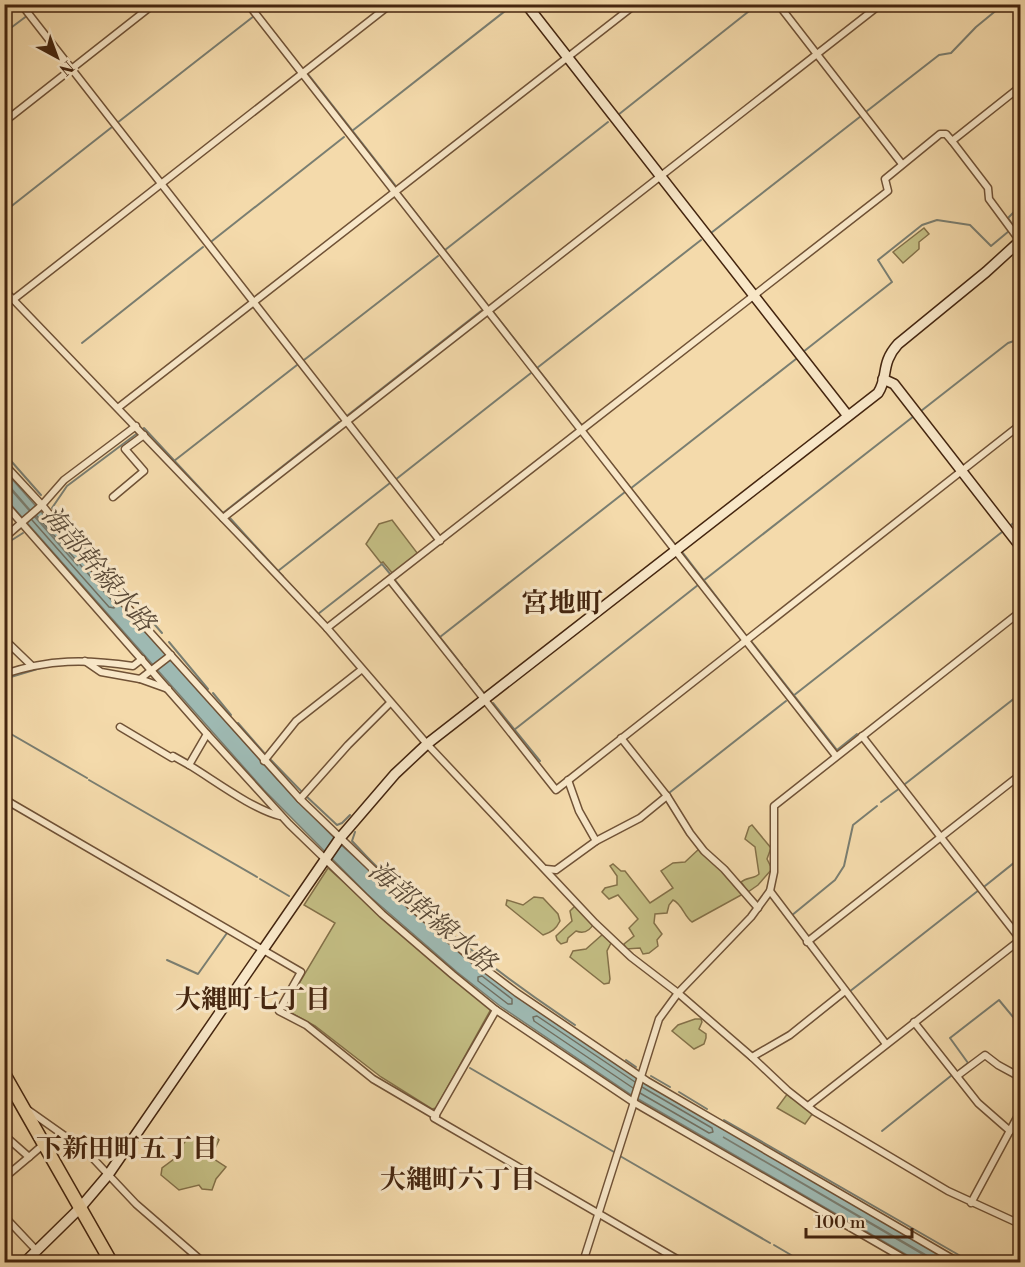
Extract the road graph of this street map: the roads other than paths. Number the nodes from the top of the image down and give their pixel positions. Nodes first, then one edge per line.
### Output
1 (21, 4) edge
2 (154, 4) edge
3 (248, 4) edge
4 (391, 4) edge
5 (526, 4) edge
6 (636, 4) edge
7 (778, 4) edge
8 (881, 4) edge
9 (817, 54) junction
10 (568, 57) junction
11 (72, 69) junction
12 (302, 74) junction
13 (1020, 87) edge
14 (4, 122) edge
15 (951, 141) junction
16 (902, 164) junction
17 (661, 176) junction
18 (161, 184) junction
19 (395, 193) junction
20 (1020, 241) edge
21 (4, 290) edge
22 (753, 296) junction
23 (14, 299) junction
24 (254, 303) junction
25 (488, 312) junction
26 (883, 379) junction
27 (119, 407) junction
28 (848, 416) junction
29 (346, 421) junction
30 (1020, 425) edge
31 (136, 426) junction
32 (581, 431) junction
33 (144, 435) junction
34 (4, 464) edge
35 (962, 471) junction
36 (113, 497) dead end
37 (4, 503) edge
38 (42, 505) junction
39 (223, 518) junction
40 (22, 523) junction
41 (4, 538) edge
42 (440, 541) junction
43 (1020, 546) edge
44 (675, 550) junction
45 (390, 580) junction
46 (1020, 612) edge
47 (327, 628) junction
48 (4, 639) edge
49 (746, 640) junction
50 (170, 656) junction
51 (142, 659) junction
52 (85, 661) junction
53 (32, 666) junction
54 (361, 669) junction
55 (154, 670) junction
56 (4, 674) edge
57 (140, 679) junction
58 (168, 689) junction
59 (484, 700) junction
60 (390, 703) junction
61 (120, 727) dead end
62 (207, 734) junction
63 (862, 736) junction
64 (621, 738) junction
65 (428, 744) junction
66 (836, 756) junction
67 (264, 761) junction
68 (189, 765) junction
69 (1020, 776) edge
70 (568, 780) junction
71 (667, 796) junction
72 (4, 799) edge
73 (300, 799) junction
74 (281, 816) junction
75 (942, 837) junction
76 (339, 839) junction
77 (596, 841) junction
78 (326, 858) junction
79 (546, 869) junction
80 (556, 870) junction
81 (558, 882) junction
82 (770, 891) junction
83 (758, 908) junction
84 (1020, 939) edge
85 (807, 942) junction
86 (263, 950) junction
87 (845, 991) junction
88 (678, 993) junction
89 (496, 1010) junction
90 (914, 1022) junction
91 (886, 1044) junction
92 (753, 1057) junction
93 (4, 1074) edge
94 (957, 1076) junction
95 (641, 1077) junction
96 (1020, 1077) edge
97 (634, 1101) junction
98 (23, 1107) junction
99 (808, 1107) junction
100 (1020, 1112) edge
101 (436, 1116) junction
102 (1010, 1131) junction
103 (4, 1135) edge
104 (44, 1144) junction
105 (29, 1157) junction
106 (108, 1175) junction
107 (4, 1178) edge
108 (972, 1203) junction
109 (80, 1208) junction
110 (598, 1213) junction
111 (4, 1216) edge
112 (1020, 1224) edge
113 (37, 1251) junction
114 (25, 1263) edge
115 (111, 1263) edge
116 (203, 1263) edge
117 (583, 1263) edge
118 (682, 1263) edge
119 (910, 1263) edge
120 (958, 1263) edge

1 - 11 street
2 - 11 street
3 - 12 street
4 - 12 street
5 - 10 street
6 - 10 street
7 - 9 street
8 - 9 street
9 - 16 street
9 - 17 street
10 - 17 street
10 - 19 street
11 - 14 street
11 - 18 street
12 - 18 street
12 - 19 street
13 - 15 street
15 - 16 street
15 - 20 street
16 - 22 street
17 - 22 street
17 - 25 street
18 - 23 street
18 - 24 street
19 - 24 street
19 - 25 street
20 - 26 street
21 - 23 street
22 - 28 street
22 - 32 street
23 - 27 street
24 - 27 street
24 - 29 street
25 - 29 street
25 - 32 street
26 - 28 street
26 - 35 street
27 - 31 street
28 - 44 street
29 - 39 street
29 - 42 street
30 - 35 street
31 - 33 street
31 - 38 street
32 - 42 street
32 - 44 street
33 - 36 street
33 - 39 street
34 - 38 street
35 - 43 street
35 - 49 street
37 - 40 street
38 - 40 street
38 - 50 street
39 - 47 street
40 - 41 street
40 - 51 street
42 - 45 street
44 - 49 street
44 - 59 street
45 - 47 street
45 - 59 street
46 - 63 street
47 - 54 street
48 - 53 street
49 - 64 street
49 - 66 street
50 - 55 street
50 - 67 street
51 - 52 street
51 - 55 street
52 - 53 street
52 - 57 street
53 - 56 street
54 - 60 street
54 - 67 street
55 - 57 street
55 - 58 street
57 - 58 street
58 - 62 street
59 - 65 street
59 - 70 street
60 - 65 street
60 - 73 street
61 - 68 street
62 - 68 street
62 - 74 street
63 - 66 street
63 - 75 street
64 - 70 street
64 - 71 street
65 - 76 street
65 - 79 street
66 - 82 street
67 - 73 street
68 - 74 street
69 - 75 street
70 - 77 street
71 - 77 street
71 - 83 street
72 - 86 street
73 - 76 street
74 - 78 street
75 - 84 street
75 - 85 street
76 - 78 street
76 - 95 street
77 - 80 street
78 - 86 street
78 - 89 street
79 - 80 street
79 - 81 street
80 - 81 street
81 - 88 street
82 - 83 street
82 - 85 street
83 - 88 street
84 - 90 street
85 - 87 street
86 - 101 street
86 - 106 street
87 - 91 street
87 - 92 street
88 - 92 street
88 - 95 street
89 - 97 street
89 - 101 street
90 - 91 street
90 - 94 street
91 - 99 street
92 - 99 street
93 - 98 highway
94 - 96 street
94 - 102 street
95 - 97 street
95 - 120 street
97 - 110 street
97 - 119 street
98 - 104 highway
98 - 106 street
99 - 108 street
100 - 102 street
101 - 110 street
102 - 108 street
103 - 105 street
104 - 105 street
104 - 109 highway
105 - 107 street
106 - 109 street
106 - 116 street
108 - 112 street
109 - 113 street
109 - 115 highway
110 - 117 street
110 - 118 street
111 - 113 street
113 - 114 street

